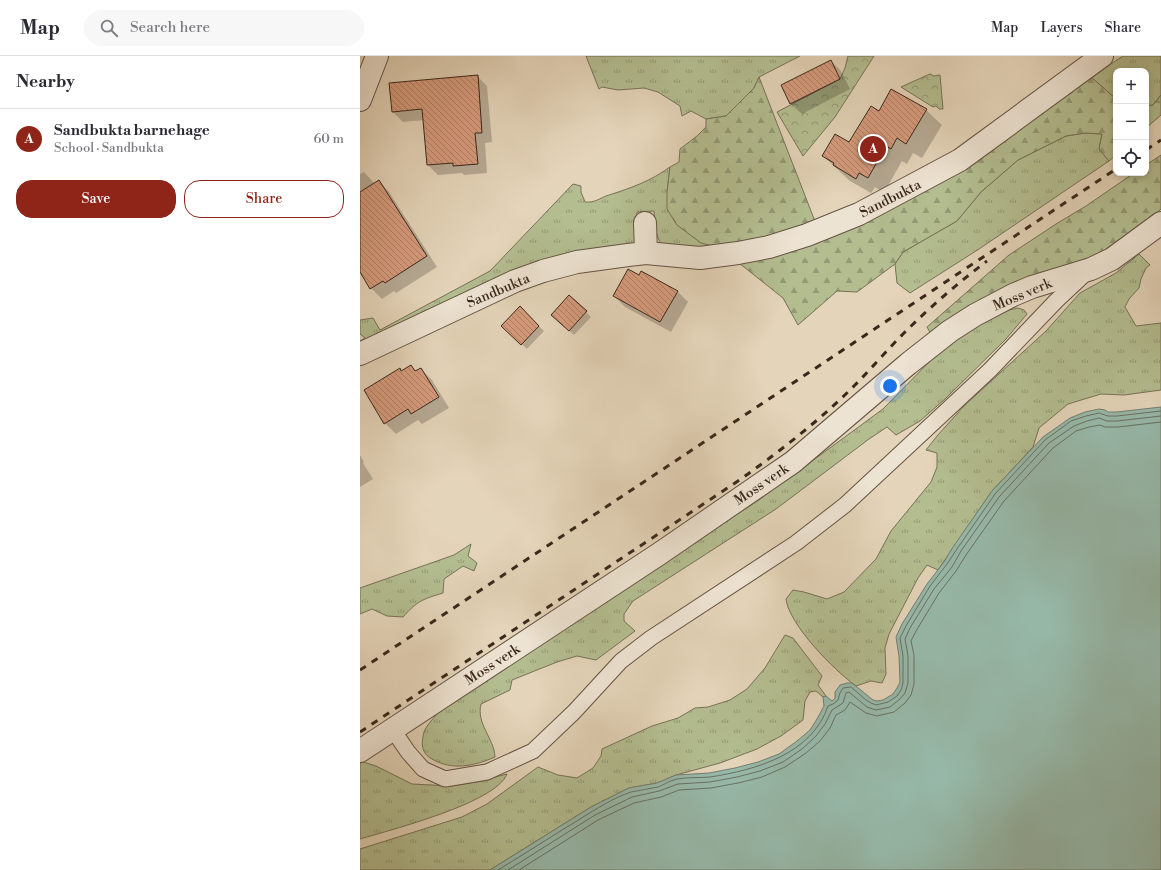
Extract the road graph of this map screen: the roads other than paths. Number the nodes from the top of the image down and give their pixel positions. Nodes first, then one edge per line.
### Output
1 (377, 56) edge
2 (1102, 56) edge
3 (360, 100) edge
4 (645, 223) dead end
5 (1161, 223) edge
6 (646, 253) junction
7 (1091, 269) junction
8 (360, 354) edge
9 (393, 730) junction
10 (360, 751) edge

1 - 3 street
2 - 6 street, Sandbukta
4 - 6 street
5 - 7 street, Moss verk
6 - 8 street, Sandbukta
7 - 9 street, Moss verk
7 - 9 lane
9 - 10 street, Moss verk

